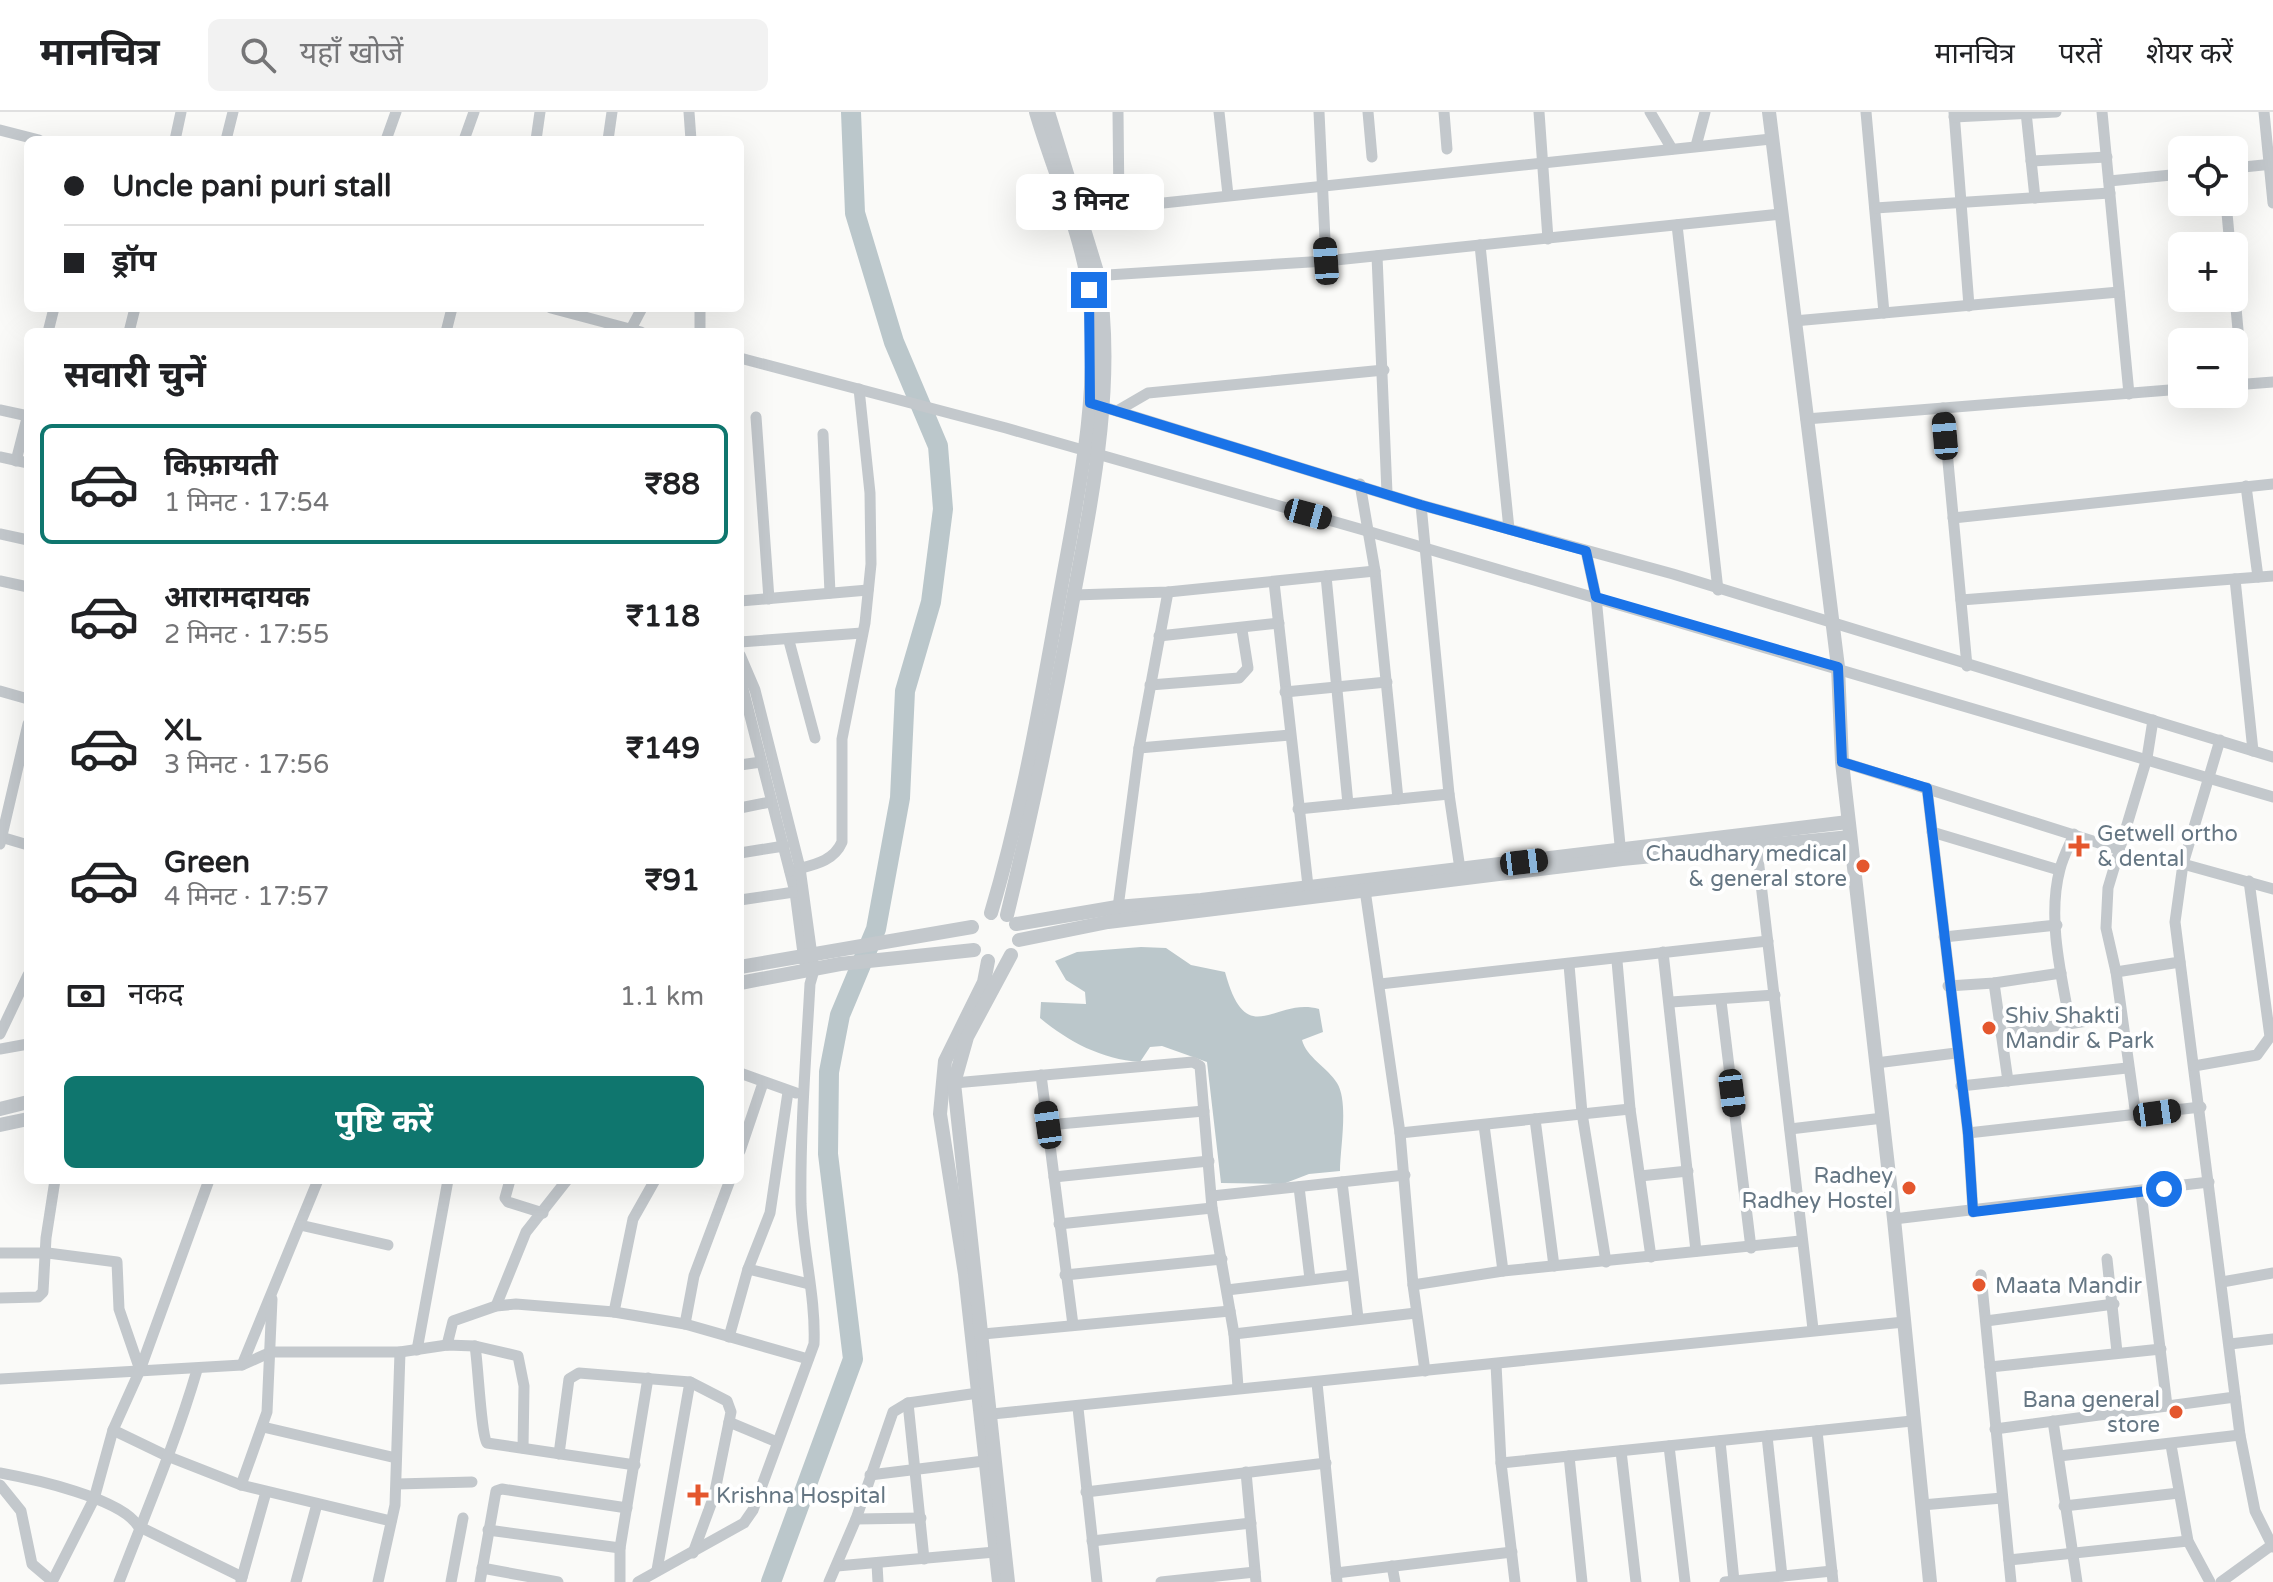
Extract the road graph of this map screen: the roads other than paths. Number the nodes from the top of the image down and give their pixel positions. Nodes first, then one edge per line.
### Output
1 (181, 112) edge
2 (233, 112) edge
3 (396, 112) edge
4 (474, 112) edge
5 (540, 112) edge
6 (612, 112) edge
7 (689, 112) edge
8 (1036, 112) edge
9 (1048, 112) edge
10 (1118, 112) edge
11 (1219, 112) edge
12 (1319, 112) edge
13 (1368, 112) edge
14 (1444, 112) edge
15 (1539, 112) edge
16 (1650, 112) edge
17 (1705, 112) edge
18 (1769, 112) edge
19 (1866, 112) edge
20 (2056, 112) edge
21 (2102, 112) edge
22 (2264, 112) edge
23 (2026, 113) edge
24 (1954, 114) edge
25 (0, 130) edge
26 (24, 136) edge
27 (176, 136) edge
28 (227, 136) edge
29 (387, 136) edge
30 (465, 136) edge
31 (537, 136) edge
32 (609, 136) edge
33 (691, 136) edge
34 (1771, 139) junction
35 (1696, 146) junction
36 (1447, 149) dead end
37 (1672, 149) junction
38 (1372, 157) dead end
39 (2107, 157) junction
40 (1543, 161) junction
41 (2031, 161) junction
42 (2271, 164) edge
43 (2248, 166) edge
44 (2168, 176) edge
45 (1321, 185) junction
46 (2109, 187) junction
47 (1228, 195) junction
48 (2035, 198) junction
49 (2273, 203) edge
50 (1959, 204) junction
51 (1119, 207) junction
52 (1875, 208) junction
53 (1078, 212) junction
54 (1781, 214) junction
55 (1677, 225) junction
56 (1548, 239) junction
57 (1480, 245) junction
58 (1377, 256) junction
59 (1326, 261) junction
60 (1092, 276) junction
61 (2119, 292) junction
62 (1969, 306) junction
63 (581, 312) edge
64 (1884, 313) junction
65 (1794, 321) junction
66 (627, 328) edge
67 (744, 359) edge
68 (1384, 370) junction
69 (2273, 382) edge
70 (2248, 384) edge
71 (859, 389) junction
72 (2168, 390) edge
73 (2129, 394) junction
74 (1095, 404) junction
75 (1943, 408) junction
76 (0, 410) edge
77 (1117, 411) junction
78 (24, 414) edge
79 (756, 417) dead end
80 (1806, 419) junction
81 (823, 434) dead end
82 (1091, 453) junction
83 (0, 457) edge
84 (22, 462) edge
85 (1360, 484) junction
86 (2273, 484) edge
87 (2246, 486) junction
88 (1387, 493) junction
89 (1421, 505) junction
90 (1953, 518) junction
91 (1509, 529) junction
92 (1367, 531) junction
93 (0, 534) edge
94 (24, 539) edge
95 (1424, 549) junction
96 (1586, 551) junction
97 (1375, 571) junction
98 (1326, 576) junction
99 (2273, 576) edge
100 (2258, 577) junction
101 (2235, 579) junction
102 (0, 581) edge
103 (1274, 582) junction
104 (24, 586) edge
105 (868, 590) junction
106 (1718, 590) junction
107 (1168, 592) junction
108 (830, 593) junction
109 (1074, 595) junction
110 (1596, 597) junction
111 (769, 599) junction
112 (1961, 600) junction
113 (744, 601) edge
114 (1279, 623) junction
115 (1833, 624) junction
116 (1242, 630) junction
117 (862, 633) junction
118 (1159, 636) junction
119 (789, 641) junction
120 (744, 642) edge
121 (744, 664) edge
122 (1967, 666) junction
123 (1838, 667) junction
124 (1387, 682) junction
125 (1150, 685) junction
126 (1337, 687) junction
127 (0, 691) edge
128 (1285, 692) junction
129 (24, 698) edge
130 (745, 720) edge
131 (2153, 720) junction
132 (1290, 735) junction
133 (815, 738) dead end
134 (2220, 740) junction
135 (1139, 748) junction
136 (2253, 751) junction
137 (2273, 757) edge
138 (2147, 758) junction
139 (24, 760) edge
140 (761, 762) junction
141 (1842, 762) junction
142 (744, 764) edge
143 (2210, 779) junction
144 (1927, 788) junction
145 (1449, 794) junction
146 (2273, 797) edge
147 (1398, 799) junction
148 (770, 802) junction
149 (1348, 804) junction
150 (744, 807) edge
151 (1298, 809) junction
152 (1849, 829) junction
153 (1932, 832) junction
154 (2074, 834) junction
155 (1, 840) edge
156 (1756, 841) junction
157 (24, 844) edge
158 (784, 846) junction
159 (2118, 849) junction
160 (744, 852) edge
161 (1621, 855) junction
162 (2183, 864) junction
163 (1460, 869) junction
164 (795, 870) junction
165 (2059, 870) junction
166 (2249, 881) junction
167 (1308, 886) junction
168 (1365, 886) junction
169 (2273, 889) edge
170 (800, 891) junction
171 (744, 899) edge
172 (991, 913) junction
173 (1117, 914) junction
174 (1011, 920) junction
175 (2057, 925) junction
176 (972, 927) junction
177 (1944, 937) junction
178 (1019, 940) junction
179 (1768, 941) junction
180 (974, 950) junction
181 (1663, 952) junction
182 (808, 955) junction
183 (1011, 955) junction
184 (839, 957) junction
185 (988, 961) junction
186 (1617, 961) junction
187 (2180, 962) junction
188 (1569, 965) junction
189 (744, 966) edge
190 (2116, 972) junction
191 (2061, 973) junction
192 (810, 975) junction
193 (24, 983) edge
194 (744, 983) edge
195 (1994, 983) junction
196 (1380, 984) junction
197 (1948, 986) junction
198 (1775, 995) junction
199 (1721, 1001) junction
200 (1671, 1002) junction
201 (2121, 1016) junction
202 (2070, 1023) junction
203 (0, 1034) edge
204 (2001, 1034) junction
205 (24, 1045) edge
206 (0, 1049) edge
207 (1956, 1053) junction
208 (1876, 1063) junction
209 (2194, 1066) junction
210 (2127, 1068) junction
211 (744, 1075) edge
212 (1041, 1075) junction
213 (2008, 1081) junction
214 (763, 1083) junction
215 (954, 1083) junction
216 (1961, 1086) junction
217 (788, 1092) junction
218 (803, 1094) junction
219 (24, 1103) edge
220 (2201, 1107) junction
221 (0, 1109) edge
222 (1630, 1109) junction
223 (1204, 1111) junction
224 (1582, 1113) junction
225 (2136, 1116) junction
226 (1883, 1118) junction
227 (1535, 1119) junction
228 (24, 1120) edge
229 (0, 1125) edge
230 (1048, 1125) junction
231 (1484, 1125) junction
232 (1790, 1129) junction
233 (1400, 1133) junction
234 (1968, 1133) junction
235 (744, 1139) edge
236 (1209, 1161) junction
237 (1688, 1171) junction
238 (1405, 1175) junction
239 (1640, 1176) junction
240 (1054, 1177) junction
241 (1342, 1182) junction
242 (2209, 1182) junction
243 (54, 1184) edge
244 (208, 1184) edge
245 (316, 1184) edge
246 (447, 1184) edge
247 (509, 1184) edge
248 (564, 1184) edge
249 (653, 1184) edge
250 (728, 1184) edge
251 (1299, 1187) junction
252 (2141, 1192) junction
253 (1212, 1202) junction
254 (1973, 1212) junction
255 (543, 1213) junction
256 (1894, 1219) junction
257 (1059, 1224) junction
258 (300, 1225) junction
259 (1800, 1241) junction
260 (388, 1245) dead end
261 (1751, 1248) junction
262 (1696, 1251) junction
263 (0, 1253) edge
264 (48, 1253) junction
265 (1651, 1257) junction
266 (1222, 1259) junction
267 (2107, 1259) dead end
268 (1606, 1262) junction
269 (1554, 1266) junction
270 (748, 1269) junction
271 (1503, 1271) junction
272 (2273, 1273) edge
273 (1065, 1275) junction
274 (1352, 1275) junction
275 (1981, 1275) dead end
276 (1310, 1279) junction
277 (2222, 1282) junction
278 (809, 1284) junction
279 (1413, 1285) junction
280 (1227, 1290) junction
281 (0, 1298) edge
282 (271, 1298) junction
283 (2114, 1304) junction
284 (496, 1306) junction
285 (1230, 1311) junction
286 (614, 1312) junction
287 (1416, 1313) junction
288 (1358, 1318) junction
289 (1986, 1321) junction
290 (1904, 1322) junction
291 (685, 1324) junction
292 (1073, 1325) junction
293 (1813, 1329) junction
294 (983, 1334) junction
295 (1234, 1334) junction
296 (729, 1337) junction
297 (2273, 1339) edge
298 (2230, 1344) junction
299 (447, 1345) junction
300 (475, 1346) junction
301 (2161, 1349) junction
302 (417, 1350) junction
303 (271, 1352) junction
304 (400, 1352) junction
305 (2117, 1352) junction
306 (808, 1359) junction
307 (1496, 1364) junction
308 (242, 1365) junction
309 (1990, 1367) junction
310 (140, 1370) junction
311 (197, 1370) junction
312 (1425, 1371) junction
313 (648, 1378) junction
314 (0, 1379) edge
315 (690, 1382) junction
316 (1317, 1383) junction
317 (1238, 1387) junction
318 (978, 1393) junction
319 (2235, 1397) junction
320 (908, 1403) junction
321 (2167, 1406) junction
322 (1078, 1408) junction
323 (992, 1414) junction
324 (1912, 1421) junction
325 (2053, 1421) junction
326 (729, 1422) junction
327 (263, 1427) junction
328 (1995, 1429) junction
329 (113, 1430) junction
330 (1817, 1431) junction
331 (2240, 1435) junction
332 (1767, 1436) junction
333 (1720, 1441) junction
334 (777, 1442) junction
335 (2171, 1445) junction
336 (1669, 1446) junction
337 (523, 1448) junction
338 (1621, 1451) junction
339 (559, 1454) junction
340 (167, 1456) junction
341 (1569, 1456) junction
342 (2059, 1456) junction
343 (396, 1458) junction
344 (984, 1461) junction
345 (1326, 1463) junction
346 (1501, 1463) junction
347 (635, 1465) junction
348 (915, 1472) junction
349 (1246, 1472) junction
350 (0, 1473) edge
351 (870, 1475) junction
352 (472, 1482) dead end
353 (397, 1484) junction
354 (0, 1485) edge
355 (241, 1485) junction
356 (266, 1492) junction
357 (1086, 1492) junction
358 (2179, 1493) junction
359 (2002, 1498) junction
360 (94, 1499) junction
361 (317, 1504) junction
362 (1922, 1505) junction
363 (2064, 1506) junction
364 (627, 1508) junction
365 (463, 1518) dead end
366 (921, 1518) junction
367 (856, 1519) junction
368 (391, 1521) junction
369 (1251, 1523) junction
370 (138, 1526) junction
371 (488, 1530) junction
372 (1092, 1541) junction
373 (2188, 1541) junction
374 (2272, 1546) edge
375 (620, 1548) junction
376 (995, 1552) junction
377 (1512, 1552) junction
378 (693, 1553) junction
379 (2073, 1555) junction
380 (924, 1559) junction
381 (2009, 1560) junction
382 (877, 1564) junction
383 (837, 1566) junction
384 (1392, 1566) junction
385 (482, 1568) junction
386 (657, 1570) junction
387 (1782, 1576) junction
388 (1833, 1576) edge
389 (1256, 1577) edge
390 (1337, 1578) edge
391 (241, 1580) edge
392 (525, 1580) edge
393 (52, 1581) edge
394 (1734, 1581) edge
395 (119, 1582) edge
396 (296, 1582) edge
397 (378, 1582) edge
398 (451, 1582) edge
399 (480, 1582) edge
400 (558, 1582) edge
401 (620, 1582) edge
402 (638, 1582) edge
403 (829, 1582) edge
404 (878, 1582) edge
405 (999, 1582) edge
406 (1008, 1582) edge
407 (1097, 1582) edge
408 (1161, 1582) edge
409 (1395, 1582) edge
410 (1515, 1582) edge
411 (1582, 1582) edge
412 (1636, 1582) edge
413 (1685, 1582) edge
414 (1725, 1582) edge
415 (1930, 1582) edge
416 (2011, 1582) edge
417 (2077, 1582) edge
418 (2210, 1582) edge
419 (2221, 1582) edge

1 - 27 street
2 - 28 street
3 - 29 street
4 - 30 street
5 - 31 street
6 - 32 street
7 - 33 street
8 - 60 street
9 - 53 street
10 - 51 street
11 - 47 street
12 - 45 street
13 - 38 street
14 - 36 street
15 - 40 street
16 - 37 street
17 - 35 street
18 - 34 street
19 - 52 street
20 - 23 street
21 - 39 street
22 - 42 street
23 - 24 street
23 - 41 street
24 - 50 street
25 - 26 street
34 - 35 street
34 - 54 street
35 - 37 street
37 - 40 street
39 - 41 street
39 - 46 street
40 - 45 street
40 - 56 street
41 - 48 street
42 - 43 street
42 - 49 street
44 - 46 street
45 - 47 street
45 - 59 street
46 - 48 street
46 - 61 street
47 - 51 street
48 - 50 street
50 - 52 street
50 - 62 street
51 - 53 street
52 - 64 street
53 - 60 street
54 - 55 street
54 - 65 street
55 - 56 street
55 - 106 street
56 - 57 street
57 - 58 street
57 - 91 street
58 - 59 street
58 - 68 street
59 - 60 street
60 - 74 street
61 - 62 street
61 - 73 street
62 - 64 street
63 - 66 street
64 - 65 street
65 - 80 street
67 - 71 street
68 - 77 street
68 - 88 street
69 - 70 street
71 - 82 street
71 - 105 street
72 - 73 street
73 - 75 street
74 - 77 street
74 - 82 street
75 - 80 street
75 - 90 street
76 - 78 street
77 - 85 street
79 - 111 street
80 - 115 street
81 - 108 street
82 - 92 street
82 - 109 street
82 - 172 street
83 - 84 street
85 - 88 street
85 - 92 street
86 - 87 street
87 - 90 street
87 - 100 street
88 - 89 street
89 - 91 street
89 - 95 street
90 - 112 street
91 - 96 street
92 - 95 street
92 - 97 street
93 - 94 street
95 - 110 street
95 - 145 street
96 - 106 street
96 - 110 street
97 - 98 street
97 - 124 street
98 - 103 street
98 - 126 street
99 - 100 street
100 - 101 street
101 - 112 street
101 - 136 street
102 - 104 street
103 - 107 street
103 - 114 street
105 - 108 street
105 - 117 street
106 - 115 street
107 - 109 street
107 - 118 street
108 - 111 street
109 - 174 street
110 - 123 street
110 - 161 street
111 - 113 street
112 - 122 street
114 - 116 street
114 - 128 street
115 - 122 street
115 - 123 street
116 - 118 street
116 - 125 street
117 - 119 street
117 - 164 street
118 - 125 street
119 - 120 street
119 - 133 street
121 - 164 street
122 - 131 street
123 - 138 street
123 - 141 street
124 - 126 street
124 - 147 street
125 - 135 street
126 - 128 street
126 - 149 street
127 - 129 street
128 - 132 street
130 - 140 street
131 - 134 street
131 - 138 street
132 - 135 street
132 - 151 street
134 - 136 street
134 - 143 street
135 - 173 street
136 - 137 street
138 - 143 street
138 - 159 street
139 - 155 street
140 - 142 street
140 - 148 street
141 - 144 street
141 - 152 street
143 - 146 street
143 - 162 street
144 - 153 street
144 - 154 street
145 - 147 street
145 - 163 street
147 - 149 street
148 - 150 street
148 - 158 street
149 - 151 street
151 - 167 street
152 - 156 street
152 - 208 street
153 - 165 street
153 - 177 street
154 - 159 street
154 - 165 street
155 - 157 street
156 - 161 street
156 - 179 street
158 - 160 street
158 - 164 street
159 - 190 street
161 - 163 street
161 - 168 street
162 - 166 street
162 - 187 street
163 - 168 street
164 - 170 street
165 - 175 street
166 - 169 street
166 - 209 street
167 - 168 street
167 - 173 street
168 - 173 street
168 - 196 street
170 - 171 street
170 - 182 street
172 - 174 street
172 - 176 street
173 - 174 street
173 - 178 street
174 - 178 street
175 - 177 street
175 - 191 street
176 - 180 street
176 - 184 street
177 - 197 street
178 - 183 street
179 - 181 street
179 - 198 street
180 - 184 street
180 - 185 street
181 - 186 street
181 - 200 street
182 - 184 street
182 - 189 street
182 - 192 street
183 - 185 street
183 - 215 street
184 - 192 street
185 - 318 street
186 - 188 street
186 - 222 street
187 - 190 street
187 - 209 street
188 - 196 street
188 - 224 street
190 - 201 street
191 - 195 street
191 - 202 street
192 - 194 street
192 - 218 street
193 - 203 street
195 - 197 street
195 - 204 street
196 - 233 street
197 - 207 street
198 - 199 street
198 - 232 street
199 - 200 street
199 - 261 street
200 - 237 street
201 - 202 street
201 - 210 street
202 - 204 street
204 - 213 street
205 - 206 street
207 - 208 street
207 - 216 street
208 - 226 street
209 - 220 street
210 - 213 street
210 - 225 street
211 - 214 street
212 - 215 street
212 - 223 street
212 - 230 street
213 - 216 street
214 - 217 street
214 - 235 street
215 - 294 street
216 - 234 street
217 - 218 street
217 - 270 street
218 - 278 street
219 - 221 street
220 - 225 street
220 - 242 street
222 - 224 street
222 - 239 street
223 - 230 street
223 - 236 street
224 - 227 street
224 - 268 street
225 - 234 street
226 - 232 street
226 - 256 street
227 - 231 street
227 - 269 street
228 - 229 street
230 - 240 street
231 - 233 street
231 - 271 street
232 - 259 street
233 - 238 street
234 - 254 street
236 - 240 street
236 - 253 street
237 - 239 street
237 - 262 street
238 - 241 street
238 - 279 street
239 - 265 street
240 - 257 street
241 - 251 street
241 - 274 street
242 - 252 street
242 - 277 street
243 - 264 street
244 - 310 street
245 - 258 street
246 - 302 street
247 - 255 street
248 - 255 street
249 - 286 street
250 - 291 street
251 - 253 street
251 - 276 street
252 - 254 street
252 - 301 street
253 - 257 street
253 - 266 street
254 - 256 street
255 - 284 street
256 - 290 street
257 - 273 street
258 - 260 street
258 - 282 street
259 - 261 street
259 - 293 street
261 - 262 street
262 - 265 street
263 - 264 street
264 - 281 street
264 - 310 street
265 - 268 street
266 - 273 street
266 - 280 street
267 - 283 street
268 - 269 street
269 - 271 street
270 - 278 street
270 - 296 street
271 - 279 street
272 - 277 street
273 - 292 street
274 - 276 street
274 - 288 street
275 - 289 street
276 - 280 street
277 - 298 street
278 - 306 street
279 - 287 street
280 - 285 street
282 - 303 street
282 - 308 street
283 - 289 street
283 - 305 street
284 - 286 street
284 - 299 street
285 - 292 street
285 - 295 street
286 - 291 street
287 - 288 street
287 - 312 street
288 - 295 street
289 - 309 street
290 - 293 street
290 - 324 street
291 - 296 street
292 - 294 street
293 - 307 street
294 - 323 street
295 - 317 street
296 - 306 street
297 - 298 street
298 - 319 street
299 - 300 street
299 - 302 street
300 - 337 street
300 - 337 street
301 - 305 street
301 - 321 street
302 - 304 street
303 - 304 street
303 - 308 street
303 - 327 street
304 - 343 street
305 - 309 street
306 - 334 street
307 - 312 street
307 - 346 street
308 - 311 street
309 - 328 street
310 - 311 street
310 - 314 street
310 - 329 street
311 - 340 street
312 - 316 street
313 - 315 street
313 - 339 street
313 - 347 street
315 - 326 street
315 - 386 street
316 - 317 street
316 - 345 street
317 - 322 street
318 - 320 street
318 - 344 street
319 - 321 street
319 - 331 street
320 - 348 street
320 - 351 street
321 - 325 street
322 - 323 street
322 - 357 street
323 - 406 street
324 - 330 street
324 - 362 street
325 - 328 street
325 - 342 street
326 - 334 street
326 - 378 street
327 - 343 street
327 - 355 street
328 - 359 street
329 - 340 street
329 - 360 street
330 - 332 street
330 - 388 street
331 - 335 street
331 - 374 street
332 - 333 street
332 - 387 street
333 - 336 street
333 - 394 street
334 - 378 street
335 - 342 street
335 - 358 street
336 - 338 street
336 - 413 street
337 - 339 street
338 - 341 street
338 - 412 street
339 - 347 street
340 - 355 street
340 - 370 street
341 - 346 street
341 - 411 street
342 - 363 street
343 - 353 street
344 - 348 street
344 - 376 street
345 - 349 street
345 - 390 street
346 - 377 street
347 - 364 street
348 - 351 street
348 - 366 street
349 - 357 street
349 - 369 street
350 - 360 street
351 - 367 street
352 - 353 street
353 - 368 street
354 - 393 street
355 - 356 street
356 - 361 street
356 - 391 street
357 - 372 street
358 - 363 street
358 - 373 street
359 - 362 street
359 - 381 street
360 - 370 street
360 - 393 street
361 - 368 street
361 - 396 street
362 - 415 street
363 - 379 street
364 - 371 street
364 - 375 street
365 - 398 street
366 - 367 street
366 - 380 street
367 - 383 street
368 - 397 street
369 - 372 street
369 - 389 street
370 - 391 street
370 - 395 street
371 - 375 street
371 - 385 street
372 - 407 street
373 - 379 street
373 - 418 street
374 - 419 street
375 - 401 street
376 - 380 street
376 - 405 street
377 - 384 street
377 - 410 street
378 - 386 street
379 - 381 street
379 - 417 street
380 - 382 street
381 - 416 street
382 - 383 street
382 - 404 street
383 - 403 street
384 - 390 street
384 - 409 street
385 - 392 street
385 - 399 street
386 - 402 street
387 - 388 street
387 - 394 street
389 - 408 street
392 - 400 street
394 - 414 street

